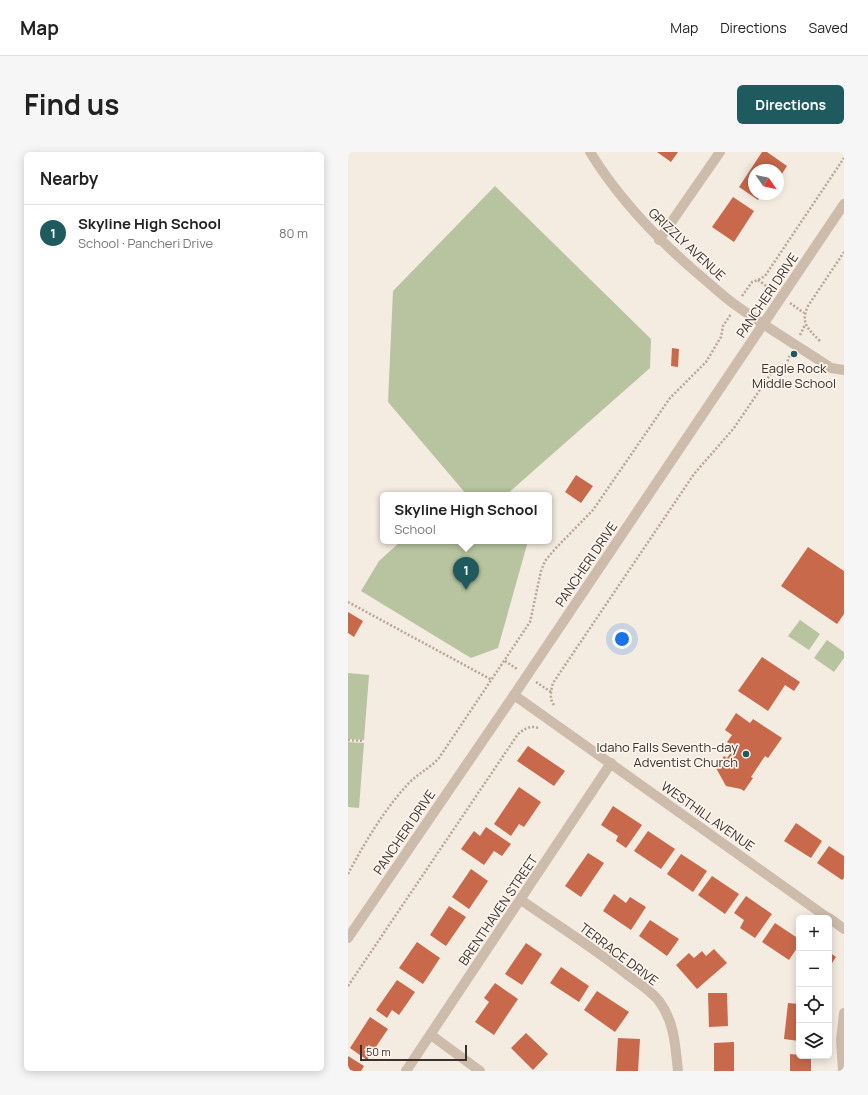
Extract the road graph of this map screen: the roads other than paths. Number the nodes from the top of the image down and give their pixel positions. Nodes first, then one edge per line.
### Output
1 (590, 152) edge
2 (720, 152) edge
3 (844, 204) edge
4 (659, 240) junction
5 (764, 324) junction
6 (844, 370) edge
7 (514, 695) junction
8 (611, 763) junction
9 (521, 900) junction
10 (825, 915) edge
11 (832, 920) edge
12 (844, 929) edge
13 (348, 938) edge
14 (844, 1013) edge
15 (431, 1035) junction
16 (406, 1071) edge
17 (480, 1071) edge
18 (678, 1071) edge
19 (843, 1071) edge

1 - 4 street, GRIZZLY AVENUE
2 - 4 street
3 - 5 street, PANCHERI DRIVE
4 - 5 street, GRIZZLY AVENUE
5 - 6 street, GRIZZLY AVENUE
5 - 7 street, PANCHERI DRIVE
7 - 8 street, WESTHILL AVENUE
7 - 13 street, PANCHERI DRIVE
8 - 9 street, BRENTHAVEN STREET
8 - 10 street, WESTHILL AVENUE
9 - 15 street, BRENTHAVEN STREET
9 - 18 street, TERRACE DRIVE
11 - 12 street, WESTHILL AVENUE
14 - 19 street
15 - 16 street, BRENTHAVEN STREET
15 - 17 street

